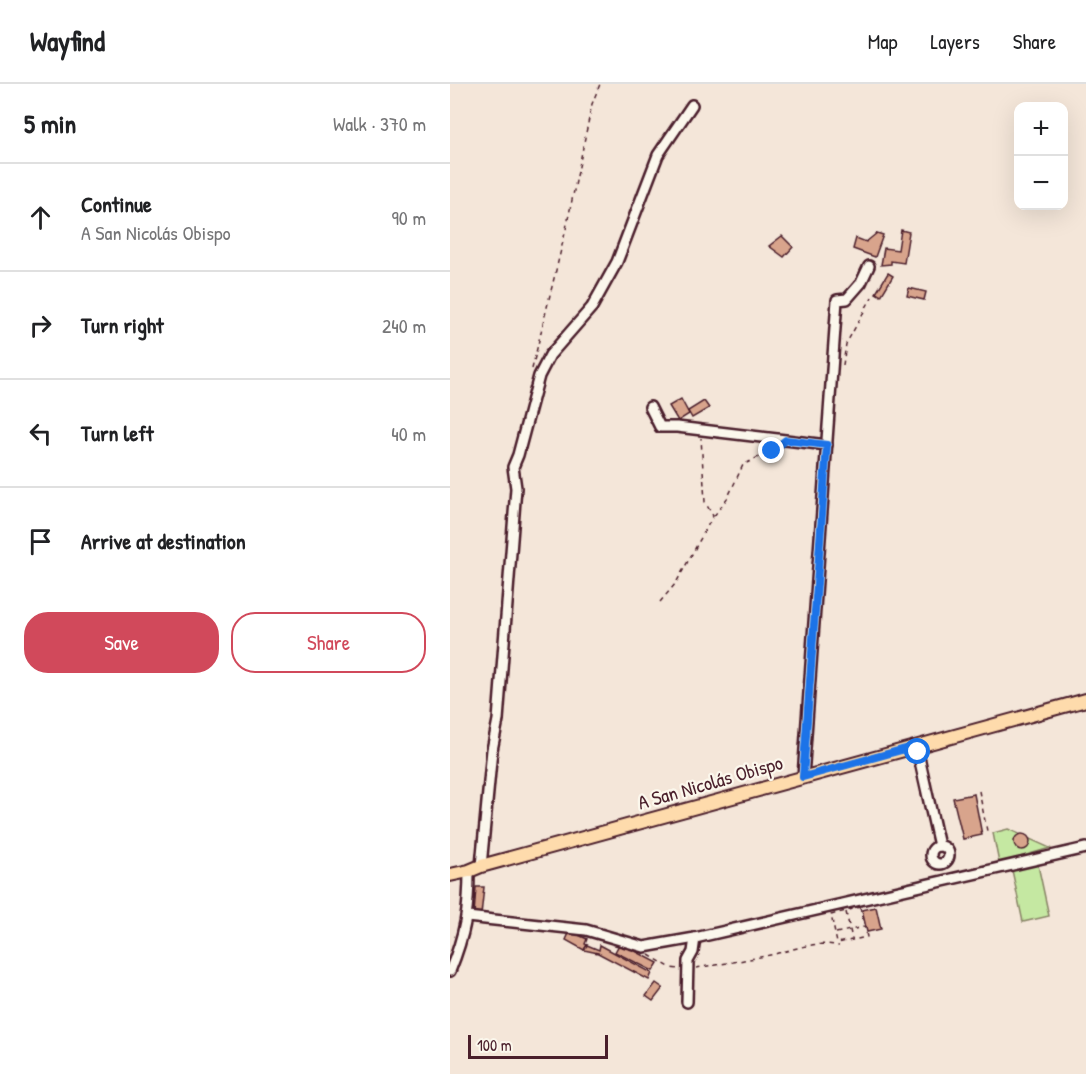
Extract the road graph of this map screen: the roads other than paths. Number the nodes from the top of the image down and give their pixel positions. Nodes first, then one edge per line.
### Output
1 (692, 105) dead end
2 (869, 266) dead end
3 (650, 407) dead end
4 (827, 445) junction
5 (1086, 700) edge
6 (917, 752) junction
7 (803, 777) junction
8 (1086, 848) edge
9 (481, 866) junction
10 (469, 871) junction
11 (450, 875) edge
12 (946, 880) junction
13 (467, 917) junction
14 (696, 938) junction
15 (450, 971) edge
16 (687, 1002) dead end

1 - 9 street
2 - 4 street
3 - 4 street
4 - 7 street
5 - 6 main road, A San Nicolás Obispo
6 - 7 main road, A San Nicolás Obispo
6 - 12 street
7 - 9 main road, A San Nicolás Obispo
8 - 12 street
9 - 10 main road, A San Nicolás Obispo
10 - 11 main road, A San Nicolás Obispo
10 - 13 street
12 - 14 street
13 - 14 street
13 - 15 street
14 - 16 street

